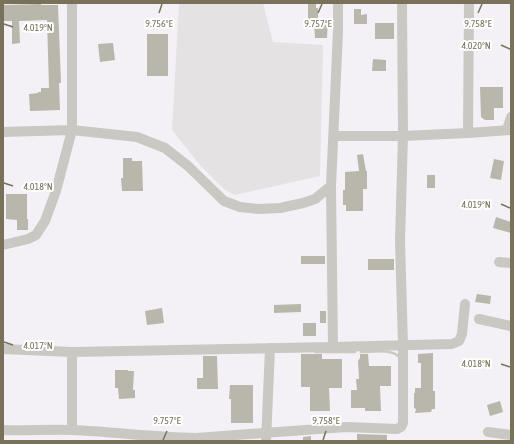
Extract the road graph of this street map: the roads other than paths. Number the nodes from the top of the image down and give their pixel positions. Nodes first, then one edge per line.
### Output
1 (72, 3) edge
2 (338, 3) edge
3 (402, 3) edge
4 (469, 3) edge
5 (511, 117) edge
6 (72, 130) junction
7 (509, 130) edge
8 (3, 132) edge
9 (468, 133) junction
10 (334, 136) junction
11 (403, 136) junction
12 (331, 186) junction
13 (3, 245) edge
14 (499, 262) dead end
15 (511, 263) edge
16 (465, 304) dead end
17 (480, 319) dead end
18 (511, 326) edge
19 (403, 345) junction
20 (333, 347) junction
21 (270, 348) junction
22 (3, 349) edge
23 (72, 352) junction
24 (3, 430) edge
25 (72, 430) junction
26 (488, 432) dead end
27 (511, 435) edge
28 (266, 437) edge
29 (171, 439) edge

1 - 6 street
2 - 10 street
3 - 11 street
4 - 9 street
5 - 7 street
6 - 8 street
6 - 12 street
6 - 13 street
7 - 9 street
9 - 11 street
10 - 11 street
10 - 12 street
11 - 19 street
12 - 20 street
14 - 15 street
16 - 19 street
17 - 18 street
19 - 20 street
19 - 28 street
20 - 21 street
21 - 23 street
21 - 28 street
22 - 23 street
23 - 25 street
24 - 25 street
25 - 29 street
26 - 27 street
28 - 29 street

